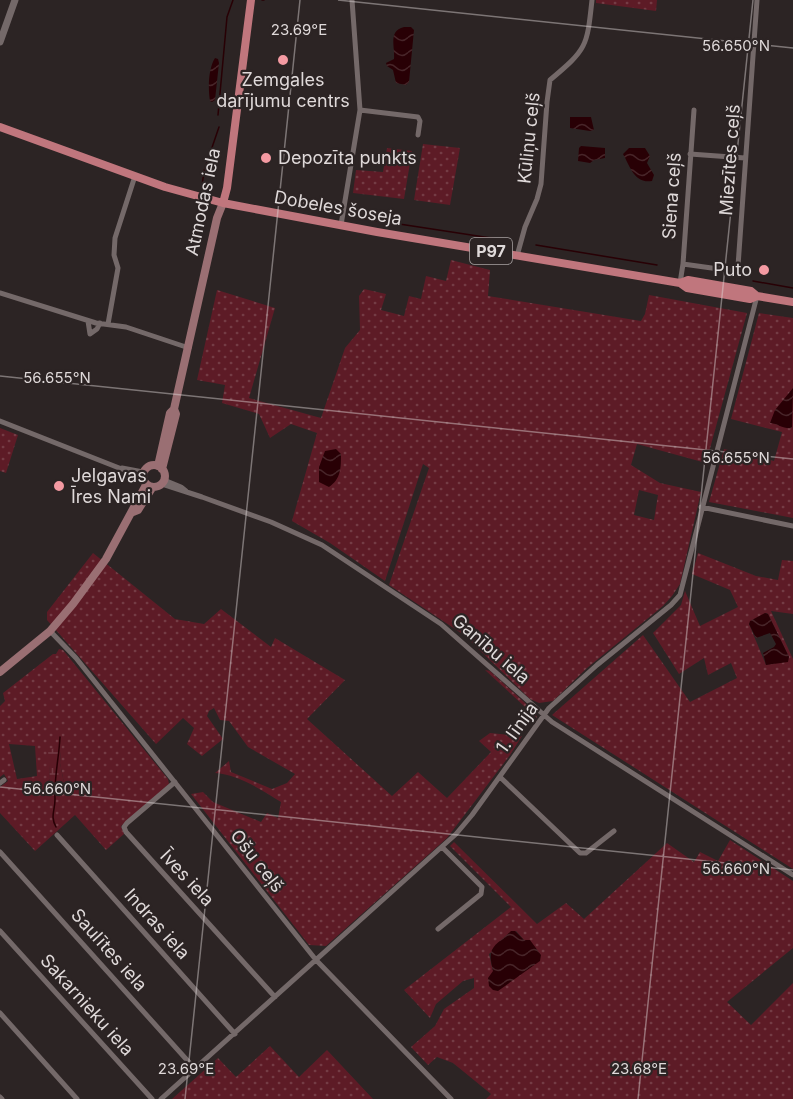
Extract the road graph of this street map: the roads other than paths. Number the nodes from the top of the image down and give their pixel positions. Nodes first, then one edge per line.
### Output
1 (15, 0) edge
2 (251, 0) edge
3 (352, 0) edge
4 (592, 0) edge
5 (757, 0) edge
6 (0, 42) edge
7 (360, 110) junction
8 (694, 110) dead end
9 (0, 127) edge
10 (418, 135) dead end
11 (690, 154) junction
12 (746, 158) junction
13 (135, 176) junction
14 (223, 203) junction
15 (305, 204) dead end
16 (343, 212) junction
17 (341, 225) junction
18 (517, 256) junction
19 (683, 264) junction
20 (680, 283) junction
21 (0, 293) edge
22 (757, 296) junction
23 (793, 302) edge
24 (88, 321) junction
25 (100, 323) junction
26 (108, 324) junction
27 (189, 348) junction
28 (0, 421) edge
29 (160, 467) junction
30 (146, 481) junction
31 (163, 482) junction
32 (701, 507) junction
33 (793, 526) edge
34 (50, 631) junction
35 (0, 672) edge
36 (544, 715) junction
37 (500, 777) junction
38 (175, 782) junction
39 (614, 831) dead end
40 (57, 835) dead end
41 (442, 847) junction
42 (0, 852) edge
43 (793, 875) edge
44 (438, 929) dead end
45 (0, 931) edge
46 (316, 960) junction
47 (275, 997) junction
48 (0, 1013) edge
49 (234, 1034) junction
50 (195, 1069) junction
51 (77, 1099) edge
52 (152, 1099) edge
53 (161, 1099) edge
54 (452, 1099) edge

1 - 6 street
2 - 14 main road, Atmodas iela
3 - 7 street
4 - 18 street, Kūliņu ceļš
5 - 12 street, Miezītes ceļš
7 - 10 street
7 - 16 street
8 - 11 street, Siena ceļš
9 - 13 main road, Dobeles šoseja / P97
11 - 12 street
11 - 19 street, Siena ceļš
12 - 19 street, Miezītes ceļš
13 - 14 main road, Dobeles šoseja / P97
13 - 26 street
14 - 17 main road, Dobeles šoseja / P97
14 - 27 main road, Atmodas iela
15 - 16 street
16 - 17 street
17 - 18 main road, Dobeles šoseja / P97
18 - 20 main road, Dobeles šoseja / P97
19 - 20 street, Siena ceļš
20 - 22 main road, Dobeles šoseja / P97
21 - 24 street
22 - 23 main road, Dobeles šoseja / P97
22 - 32 street, 1. līnija
24 - 25 street
24 - 25 street
25 - 26 street
26 - 27 street
27 - 29 main road, Atmodas iela
28 - 30 street
29 - 30 main road
29 - 31 main road
30 - 31 main road
30 - 34 main road
31 - 36 street, Ganību iela
32 - 33 street
32 - 36 street, 1. līnija
34 - 35 main road
34 - 38 street, Ošu ceļš
36 - 37 street, 1. līnija
36 - 43 street, Ganību iela
37 - 39 street
37 - 41 street, 1. līnija
38 - 46 street, Ošu ceļš
38 - 47 street, Īves iela
40 - 49 street, Indras iela
41 - 44 street
41 - 46 street, 1. līnija
42 - 50 street, Saulītes iela
45 - 52 street, Sakarnieku iela
46 - 47 street, 1. līnija
46 - 54 street, Ošu ceļš
47 - 49 street, 1. līnija
48 - 51 street
49 - 50 street, 1. līnija
50 - 53 street, 1. līnija

